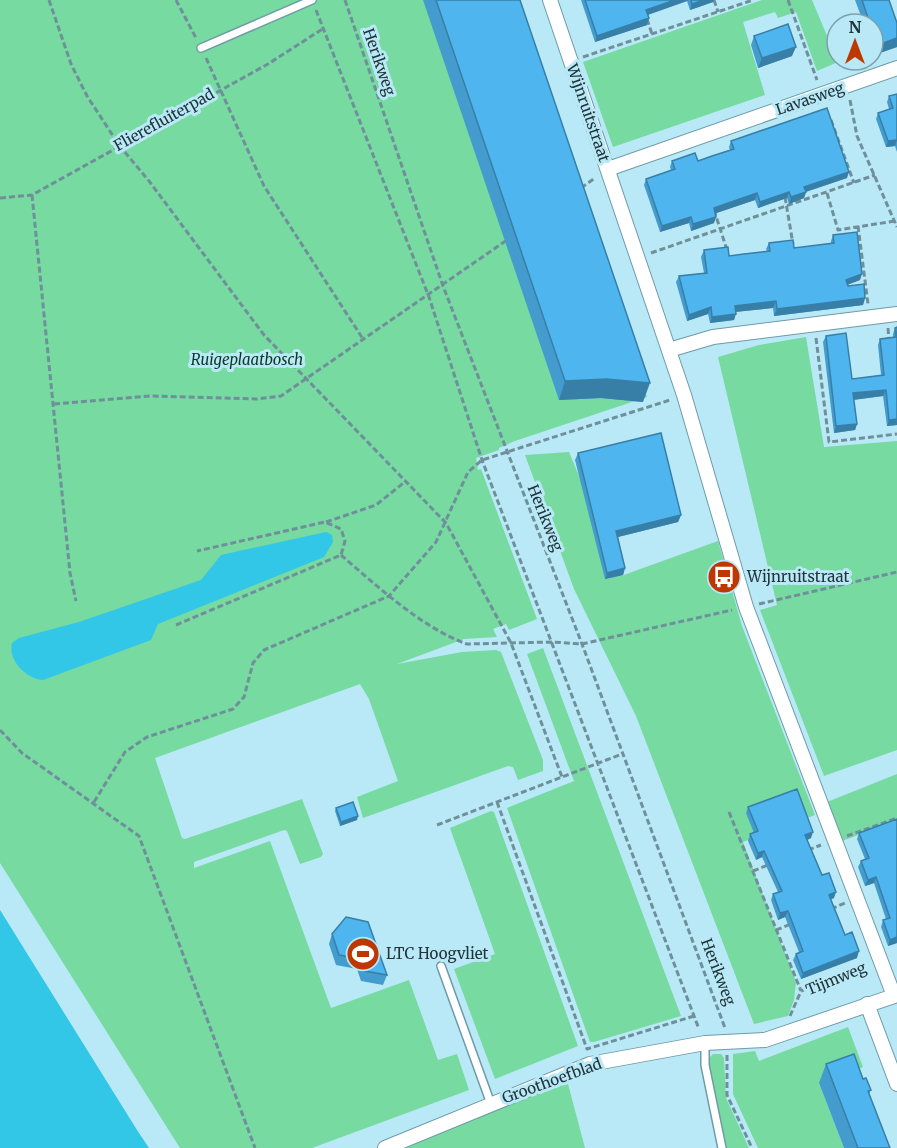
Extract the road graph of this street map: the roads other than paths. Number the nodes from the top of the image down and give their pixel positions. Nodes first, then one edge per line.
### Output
1 (312, 0) edge
2 (550, 0) edge
3 (201, 48) road end
4 (897, 68) edge
5 (608, 169) junction
6 (892, 315) edge
7 (669, 350) junction
8 (441, 966) dead end
9 (896, 996) edge
10 (867, 1004) junction
11 (705, 1043) junction
12 (895, 1075) edge
13 (491, 1104) junction
14 (385, 1148) edge
15 (722, 1148) edge

1 - 3 lane
2 - 5 street, Wijnruitstraat
4 - 5 street, Lavasweg
5 - 7 street, Wijnruitstraat
6 - 7 street
7 - 9 street, Wijnruitstraat
8 - 13 lane
9 - 10 street
10 - 11 street, Groothoefblad
10 - 12 street
11 - 13 street, Groothoefblad
11 - 15 lane
13 - 14 street, Groothoefblad

